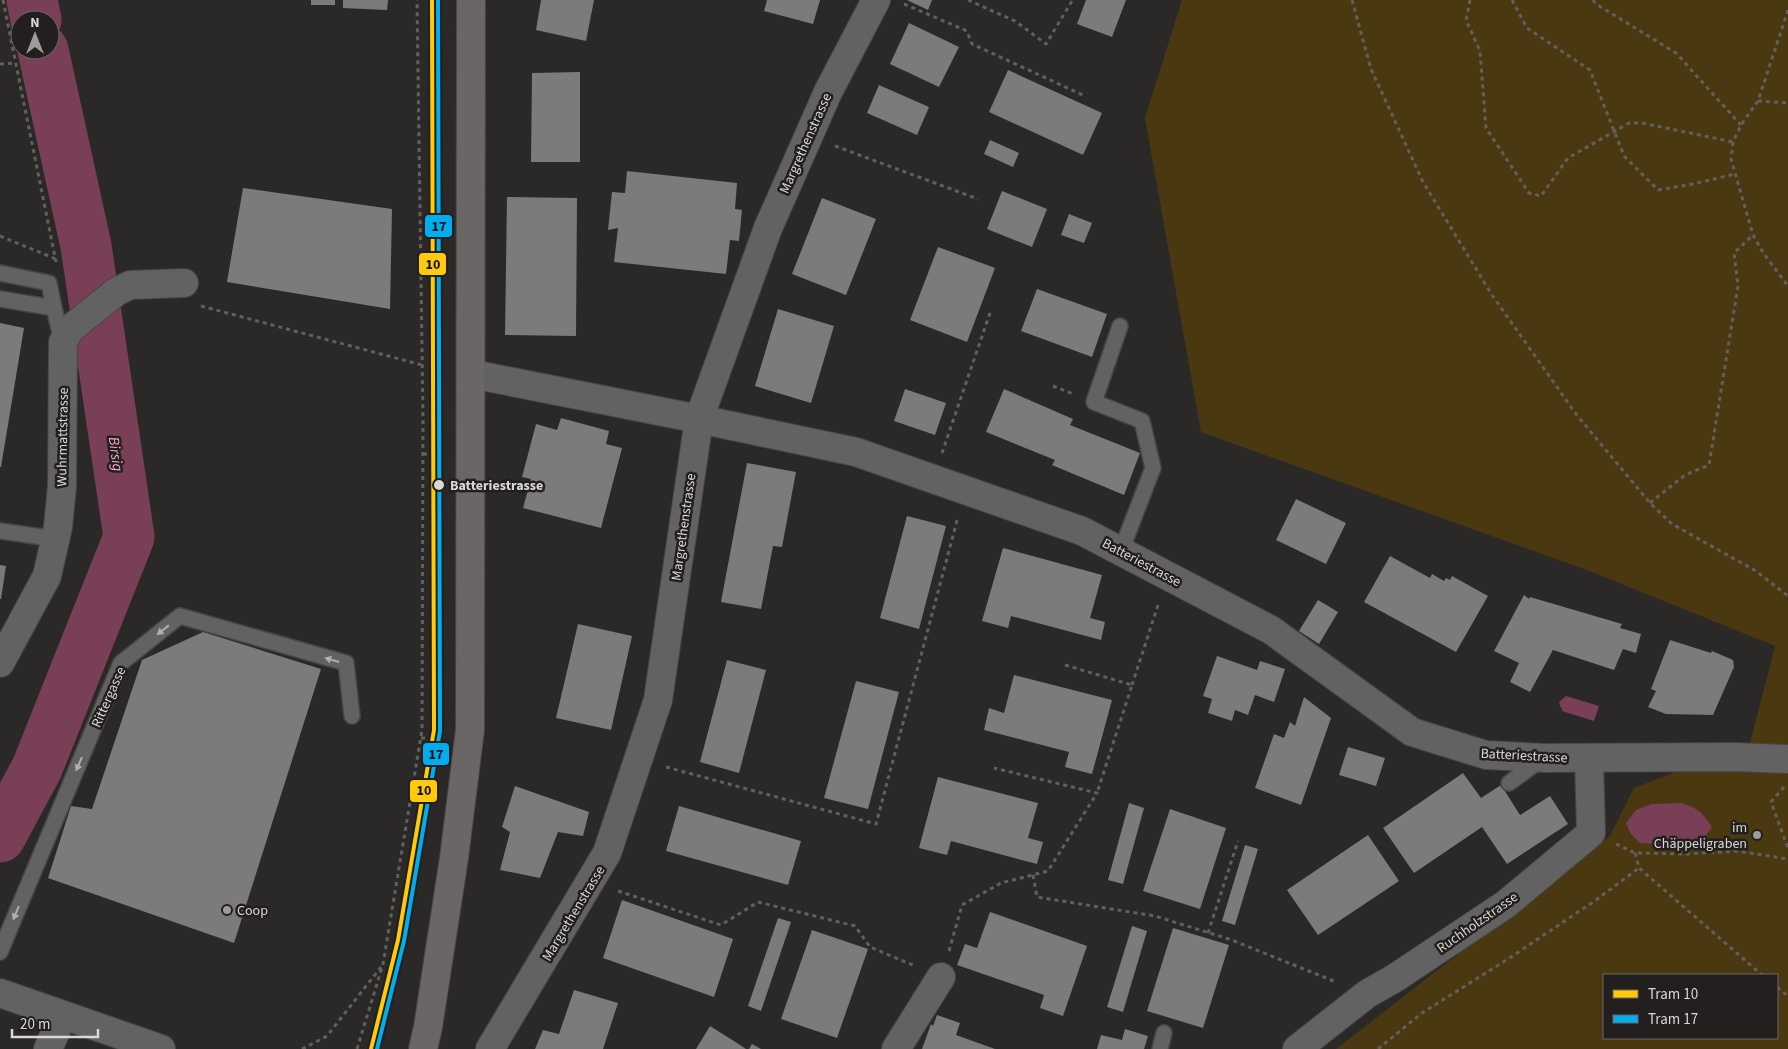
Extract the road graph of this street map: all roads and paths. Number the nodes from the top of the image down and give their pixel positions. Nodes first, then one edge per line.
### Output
1 (3, 0) edge
2 (417, 0) edge
3 (471, 0) edge
4 (876, 0) edge
5 (968, 0) edge
6 (1352, 0) edge
7 (1470, 0) edge
8 (1512, 0) edge
9 (1593, 0) edge
10 (1072, 2) dead end
11 (904, 4) dead end
12 (1788, 10) edge
13 (15, 63) junction
14 (0, 64) edge
15 (1085, 96) dead end
16 (1758, 101) junction
17 (1788, 104) edge
18 (1741, 124) junction
19 (1613, 132) junction
20 (808, 136) junction
21 (1734, 142) junction
22 (1735, 174) junction
23 (978, 199) dead end
24 (1753, 235) junction
25 (0, 236) edge
26 (56, 259) junction
27 (58, 268) dead end
28 (0, 273) edge
29 (1788, 286) edge
30 (188, 293) joint
31 (0, 299) edge
32 (54, 308) junction
33 (991, 310) dead end
34 (1120, 326) dead end
35 (70, 333) junction
36 (422, 366) junction
37 (472, 374) junction
38 (699, 419) junction
39 (933, 479) junction
40 (965, 490) junction
41 (1650, 503) junction
42 (0, 531) edge
43 (56, 539) junction
44 (1121, 551) junction
45 (1168, 576) junction
46 (1788, 596) edge
47 (0, 663) edge
48 (1066, 665) dead end
49 (1132, 685) junction
50 (352, 716) dead end
51 (1544, 758) junction
52 (1589, 758) junction
53 (1788, 759) edge
54 (640, 760) junction
55 (994, 768) dead end
56 (1509, 783) dead end
57 (1788, 783) edge
58 (1097, 793) junction
59 (1591, 833) junction
60 (1238, 841) dead end
61 (1788, 848) edge
62 (1636, 853) junction
63 (1788, 859) edge
64 (1639, 868) junction
65 (1033, 875) junction
66 (591, 882) junction
67 (1208, 933) junction
68 (0, 952) edge
69 (383, 964) junction
70 (1761, 974) edge
71 (941, 977) junction
72 (1778, 988) edge
73 (0, 993) edge
74 (1366, 994) junction
75 (1788, 996) edge
76 (63, 1016) junction
77 (1164, 1033) dead end
78 (491, 1048) edge
79 (48, 1049) edge
80 (161, 1049) edge
81 (302, 1049) edge
82 (357, 1049) edge
83 (423, 1049) edge
84 (896, 1049) edge
85 (1160, 1049) edge
86 (1297, 1049) edge
87 (1378, 1049) edge

1 - 13 path
2 - 36 path
3 - 37 main road
4 - 20 street, Margrethenstrasse
5 - 10 path
6 - 41 path
7 - 19 path
8 - 19 path
9 - 18 path
11 - 15 path
12 - 16 path
13 - 14 path
13 - 26 path
16 - 17 path
16 - 18 path
18 - 21 path
19 - 21 path
19 - 22 path
20 - 23 path
20 - 38 street, Margrethenstrasse
21 - 22 path
22 - 24 path
24 - 29 path
24 - 41 path
25 - 26 path
26 - 27 path
28 - 32 lane
30 - 35 street
30 - 36 path
31 - 32 lane
32 - 35 lane
33 - 39 path
34 - 44 lane
35 - 43 street, Wuhrmattstrasse
36 - 69 path
37 - 38 street, Batteriestrasse
37 - 83 main road
38 - 39 street, Batteriestrasse
38 - 54 street, Margrethenstrasse
39 - 40 street, Batteriestrasse
40 - 44 street, Batteriestrasse
40 - 54 path
41 - 46 path
42 - 43 lane
43 - 47 street, Wuhrmattstrasse
44 - 45 street, Batteriestrasse
45 - 49 path
45 - 51 street, Batteriestrasse
48 - 49 path
49 - 58 path
50 -> 68 lane, Rittergasse
51 - 52 street, Batteriestrasse
51 - 56 lane
52 - 53 street, Batteriestrasse
52 - 59 street
54 - 66 street, Margrethenstrasse
55 - 58 path
57 - 61 path
58 - 65 path
59 - 62 path
59 - 74 street, Ruchholzstrasse
60 - 67 path
62 - 63 path
62 - 64 path
64 - 70 path
64 - 87 path
65 - 67 path
65 - 71 path
66 - 71 path
66 - 78 street, Margrethenstrasse
67 - 74 path
69 - 81 path
69 - 82 path
71 - 84 street
72 - 75 path
73 - 76 street
74 - 86 street, Ruchholzstrasse
76 - 79 street
76 - 80 street
77 - 85 lane

